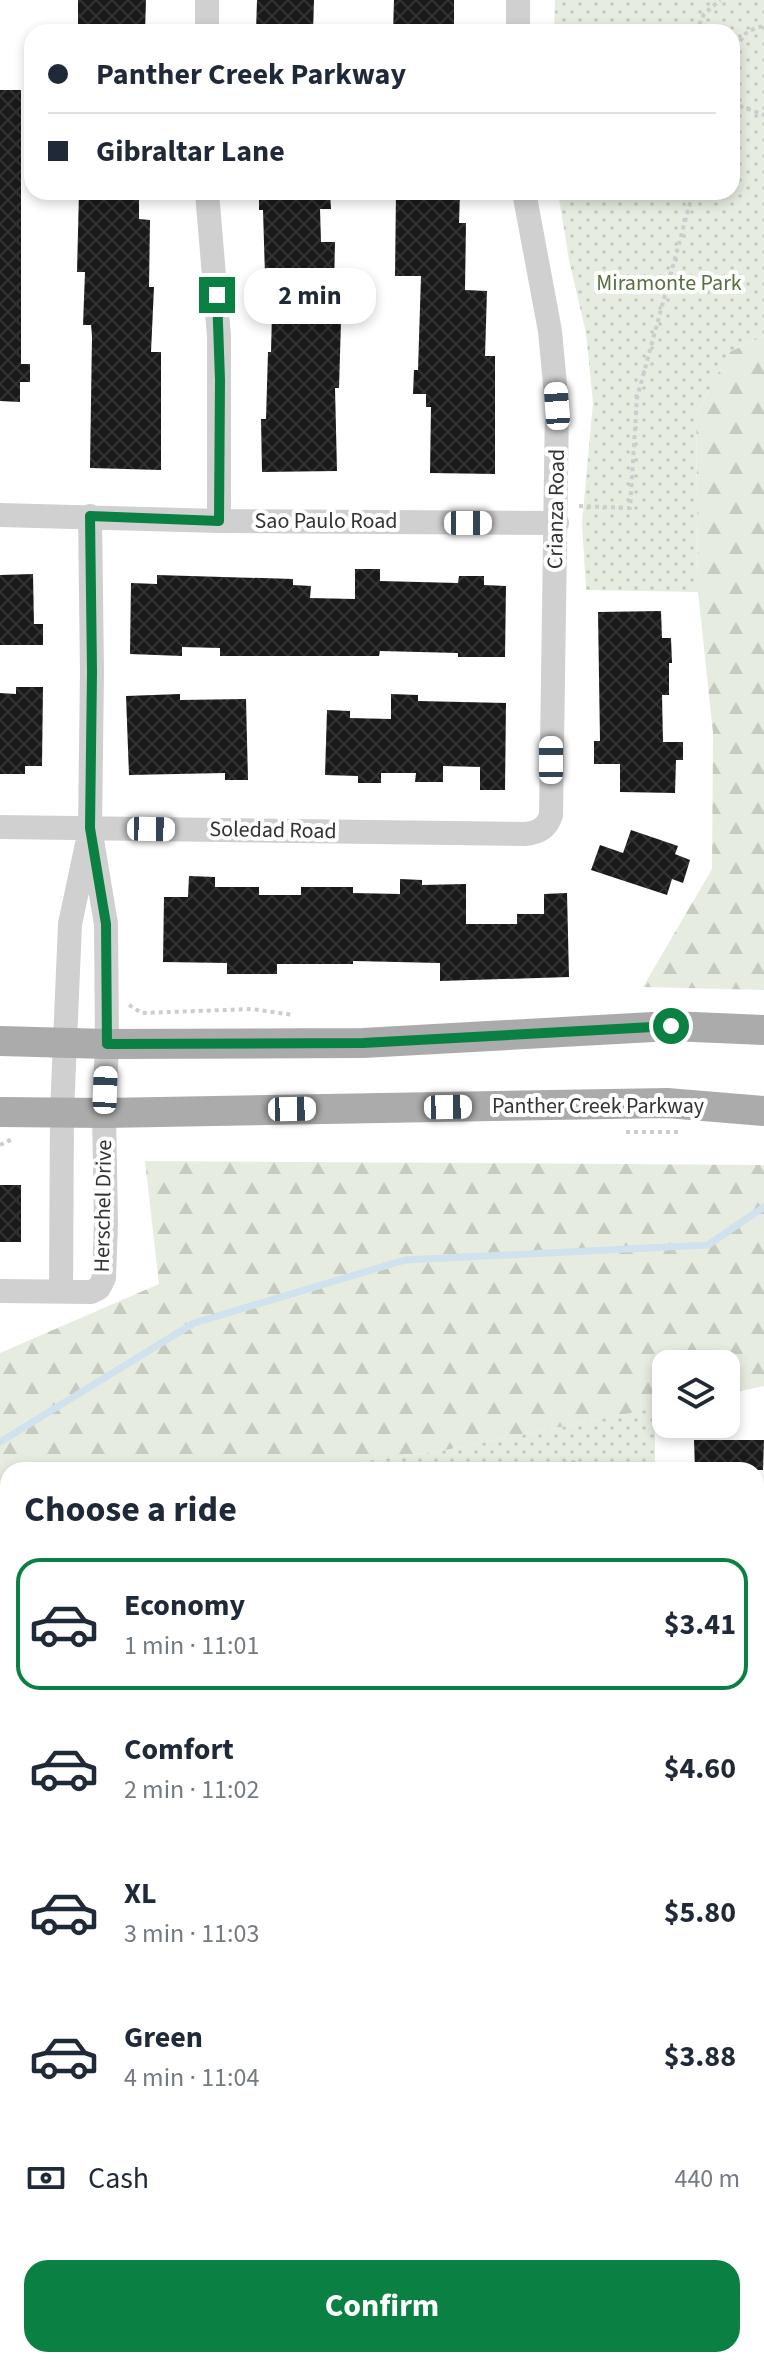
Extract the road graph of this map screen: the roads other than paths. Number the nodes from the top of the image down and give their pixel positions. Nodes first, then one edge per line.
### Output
1 (207, 0) edge
2 (518, 0) edge
3 (207, 24) edge
4 (518, 24) edge
5 (208, 200) edge
6 (526, 200) edge
7 (0, 515) edge
8 (90, 516) junction
9 (219, 521) junction
10 (557, 523) junction
11 (0, 827) edge
12 (544, 827) joint
13 (90, 828) junction
14 (764, 1030) edge
15 (0, 1041) edge
16 (67, 1041) junction
17 (107, 1044) junction
18 (764, 1111) edge
19 (0, 1112) edge
20 (62, 1112) junction
21 (104, 1113) junction
22 (0, 1291) edge
23 (61, 1291) junction

1 - 3 street
2 - 4 street
5 - 9 street
6 - 10 street, Crianza Road
7 - 8 street, Sao Paulo Road
8 - 9 street, Sao Paulo Road
8 - 13 street, Herschel Drive
9 - 10 street, Sao Paulo Road
10 - 12 street, Crianza Road
11 - 13 street, Soledad Road
12 - 13 street, Soledad Road
13 - 16 street, Herschel Drive
13 - 17 street, Herschel Drive
14 - 17 main road
15 - 16 main road
16 - 17 main road
16 - 20 street, Herschel Drive
17 - 21 street, Herschel Drive
18 - 21 main road, Panther Creek Parkway
19 - 20 main road, Panther Creek Parkway
20 - 21 main road, Panther Creek Parkway
20 - 23 street, Herschel Drive
21 - 23 street, Herschel Drive
22 - 23 street

